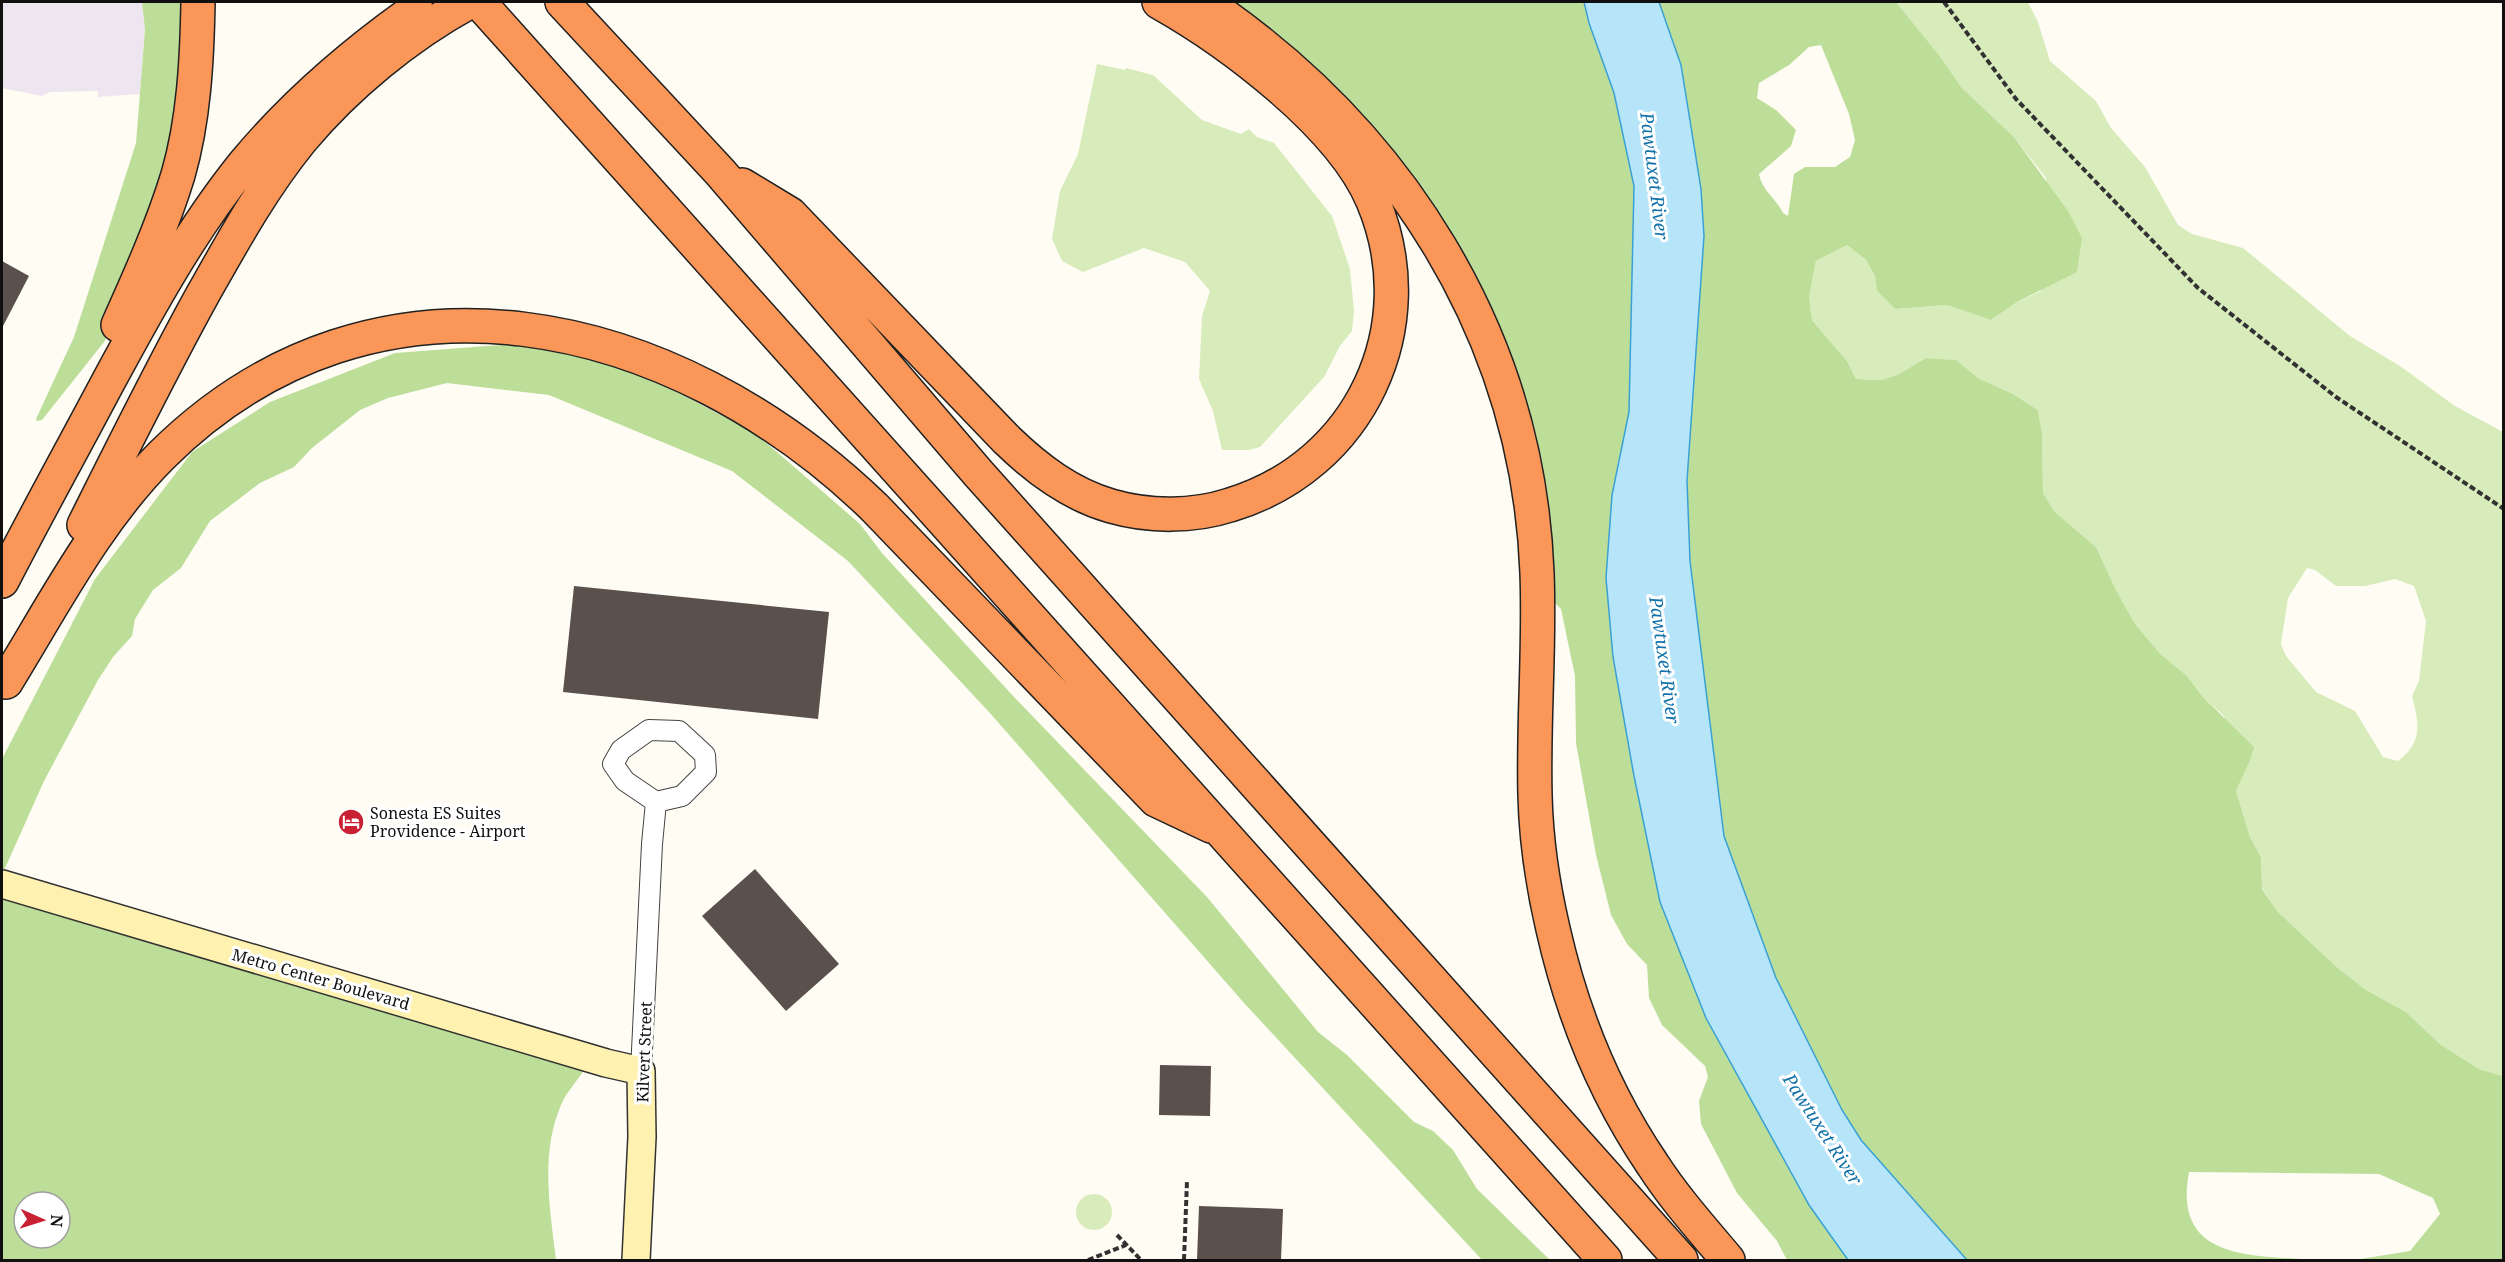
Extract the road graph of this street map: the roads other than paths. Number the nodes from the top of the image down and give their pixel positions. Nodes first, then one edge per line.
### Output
1 (198, 2) edge
2 (469, 2) edge
3 (479, 2) edge
4 (562, 2) edge
5 (1159, 2) edge
6 (1204, 2) edge
7 (424, 12) edge
8 (720, 172) junction
9 (22, 542) junction
10 (2, 581) edge
11 (4, 686) edge
12 (656, 802) junction
13 (1223, 831) junction
14 (2, 885) edge
15 (641, 1071) junction
16 (636, 1260) edge
17 (1605, 1260) edge
18 (1681, 1260) edge
19 (1728, 1260) edge

1 - 9 highway
2 - 7 highway
3 - 13 highway
4 - 8 highway
5 - 8 highway
6 - 19 highway
7 - 9 highway
7 - 11 highway
8 - 18 highway
9 - 10 highway
11 - 13 highway
12 - 12 street
12 - 15 street, Kilvert Street
13 - 17 highway
14 - 15 street, Metro Center Boulevard
15 - 16 street, Kilvert Street

